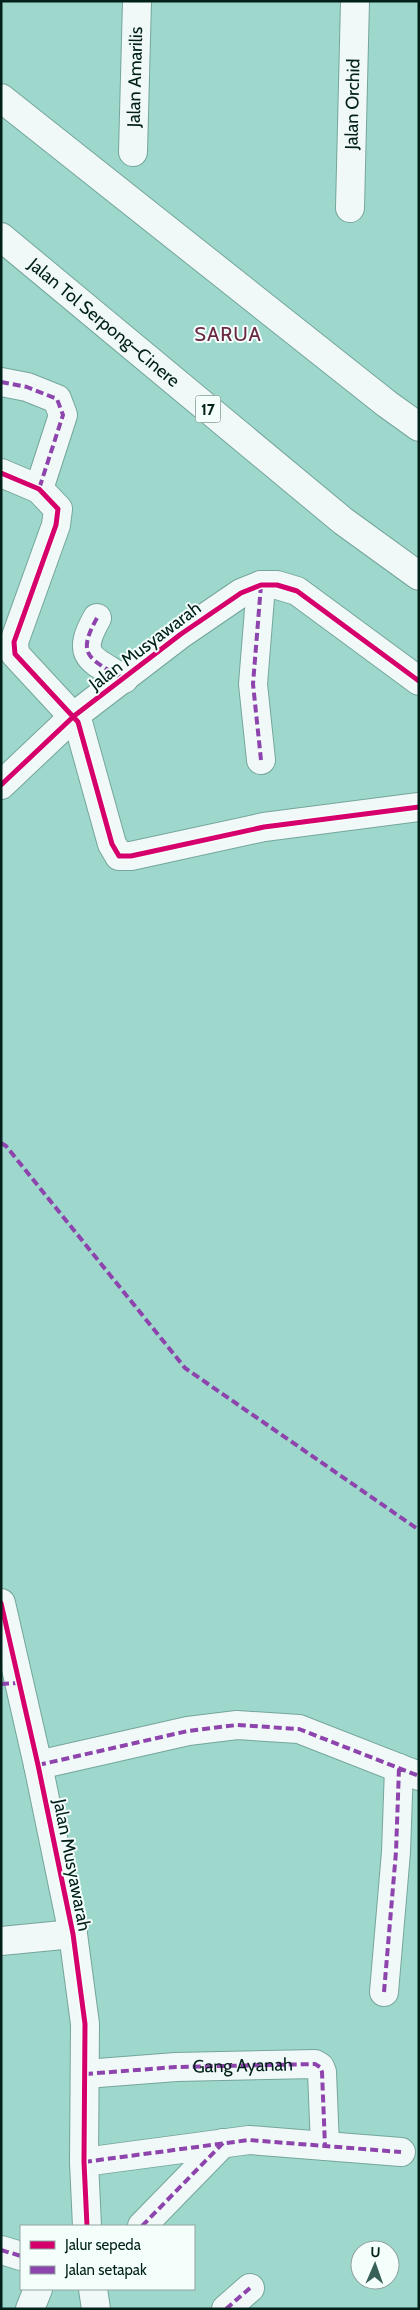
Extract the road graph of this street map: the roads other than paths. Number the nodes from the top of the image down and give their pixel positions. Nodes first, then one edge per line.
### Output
1 (137, 1) edge
2 (355, 1) edge
3 (1, 98) edge
4 (133, 152) dead end
5 (350, 208) dead end
6 (1, 237) edge
7 (1, 382) edge
8 (419, 427) edge
9 (1, 473) edge
10 (39, 489) junction
11 (419, 576) edge
12 (261, 585) junction
13 (97, 618) dead end
14 (124, 679) junction
15 (419, 681) edge
16 (74, 716) junction
17 (261, 760) dead end
18 (3, 780) edge
19 (419, 807) edge
20 (1, 1603) edge
21 (10, 1684) edge
22 (38, 1766) junction
23 (409, 1772) edge
24 (73, 1934) junction
25 (1, 1941) edge
26 (384, 1992) dead end
27 (85, 2074) junction
28 (223, 2143) junction
29 (325, 2146) junction
30 (401, 2152) dead end
31 (84, 2162) junction
32 (87, 2225) edge
33 (143, 2225) edge
34 (1, 2250) edge
35 (20, 2256) edge
36 (250, 2288) dead end
37 (38, 2290) edge
38 (93, 2290) edge
39 (30, 2309) edge
40 (96, 2309) edge
41 (226, 2309) edge

1 - 4 main road, Jalan Amarilis
2 - 5 main road, Jalan Orchid
3 - 8 main road
6 - 11 main road, Jalan Tol Serpong–Cinere / 17
7 - 10 main road
9 - 10 main road
10 - 16 main road
12 - 14 main road, Jalan Musyawarah
12 - 15 main road, Jalan Musyawarah
12 - 17 main road
13 - 14 main road
14 - 16 main road, Jalan Musyawarah
16 - 18 main road, Jalan Musyawarah
16 - 19 main road
20 - 21 main road, Jalan Musyawarah
21 - 22 main road, Jalan Musyawarah
22 - 23 main road
22 - 24 main road, Jalan Musyawarah
23 - 26 main road
24 - 25 main road
24 - 27 main road, Jalan Musyawarah
27 - 29 main road, Gang Ayanah
27 - 31 main road, Jalan Musyawarah
28 - 29 main road
28 - 31 main road
28 - 33 main road
29 - 30 main road
31 - 32 main road, Jalan Musyawarah
34 - 35 main road
36 - 41 main road
37 - 39 main road
38 - 40 main road

